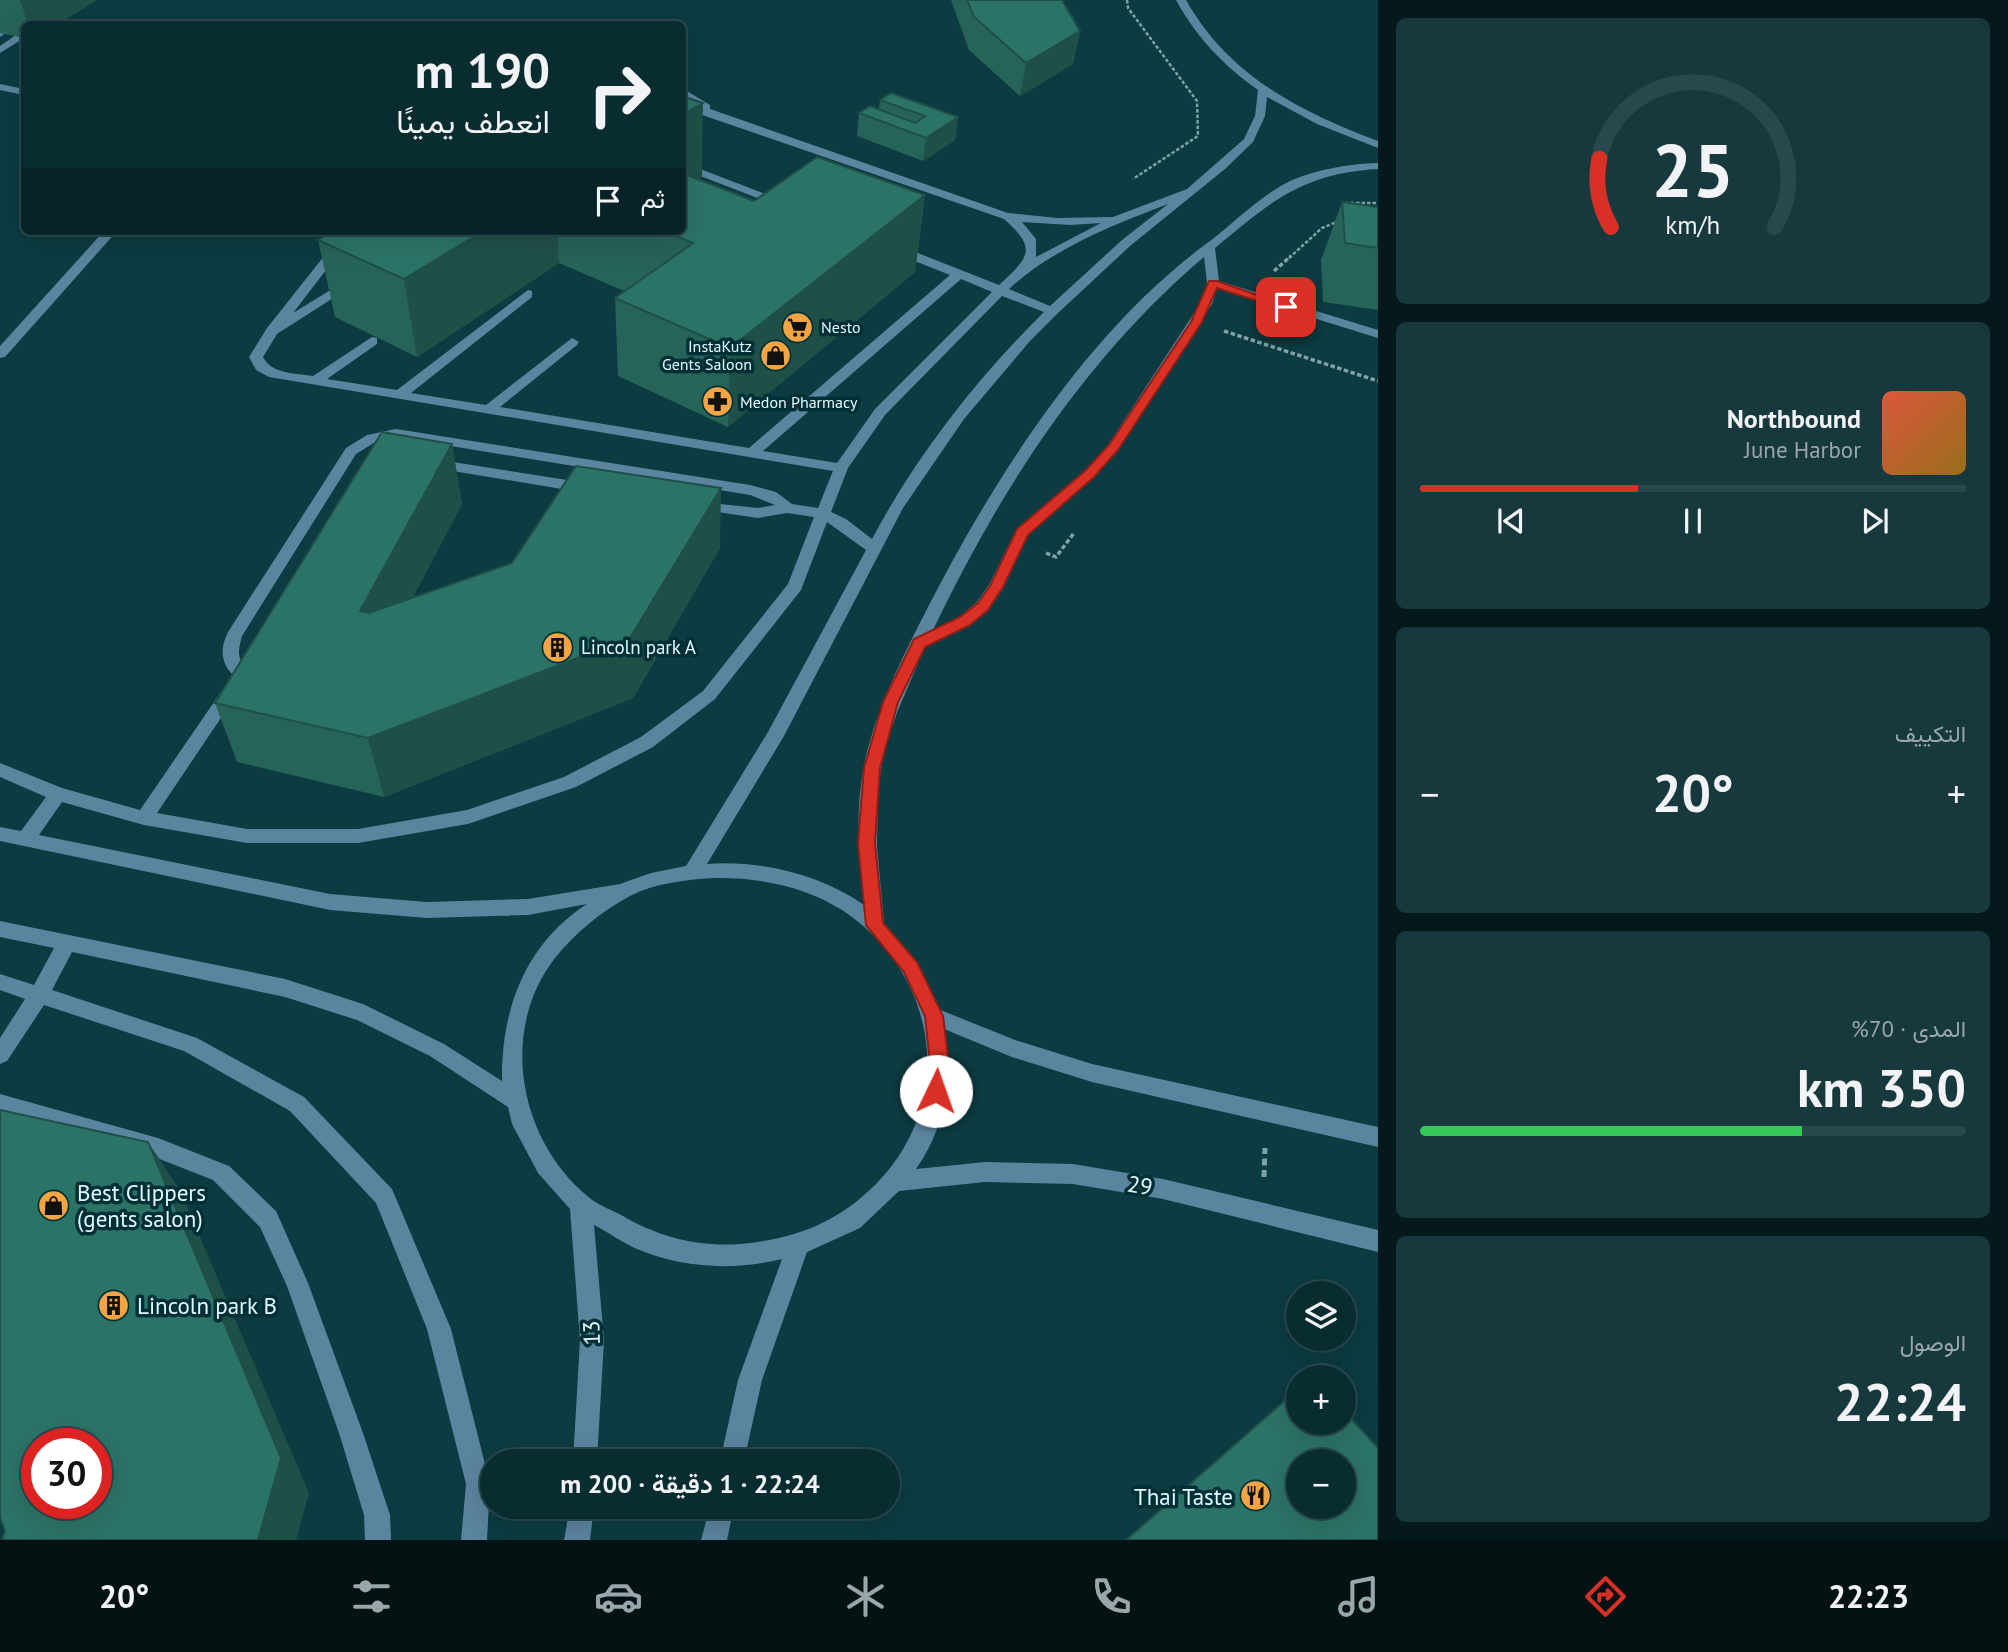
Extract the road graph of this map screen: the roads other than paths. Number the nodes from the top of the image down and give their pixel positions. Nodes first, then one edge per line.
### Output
1 (1181, 0) edge
2 (20, 37) dead end
3 (0, 50) edge
4 (0, 87) edge
5 (1263, 88) junction
6 (21, 91) edge
7 (686, 94) edge
8 (686, 106) edge
9 (718, 115) junction
10 (1378, 145) edge
11 (1378, 166) edge
12 (686, 167) edge
13 (1191, 191) junction
14 (796, 210) edge
15 (1006, 216) junction
16 (1120, 218) junction
17 (107, 235) edge
18 (347, 235) edge
19 (883, 244) edge
20 (1209, 246) junction
21 (1027, 267) junction
22 (366, 274) edge
23 (959, 274) junction
24 (1213, 283) junction
25 (1001, 290) junction
26 (528, 293) dead end
27 (1052, 311) junction
28 (272, 331) junction
29 (1378, 334) edge
30 (372, 341) dead end
31 (572, 342) dead end
32 (0, 354) edge
33 (315, 381) junction
34 (400, 395) junction
35 (489, 409) junction
36 (753, 452) junction
37 (440, 466) edge
38 (841, 468) junction
39 (606, 491) edge
40 (688, 503) edge
41 (787, 508) junction
42 (822, 514) junction
43 (873, 548) junction
44 (919, 643) junction
45 (0, 770) edge
46 (58, 794) junction
47 (144, 818) junction
48 (0, 834) edge
49 (26, 839) junction
50 (693, 871) junction
51 (625, 890) junction
52 (875, 925) junction
53 (0, 929) edge
54 (66, 944) junction
55 (0, 982) edge
56 (39, 995) junction
57 (934, 1016) junction
58 (0, 1055) edge
59 (513, 1099) junction
60 (0, 1104) edge
61 (1378, 1137) edge
62 (897, 1181) junction
63 (581, 1205) junction
64 (1378, 1241) edge
65 (798, 1245) junction
66 (586, 1449) edge
67 (735, 1449) edge
68 (580, 1519) edge
69 (719, 1519) edge
70 (378, 1540) edge
71 (474, 1540) edge
72 (577, 1540) edge
73 (714, 1540) edge

1 - 5 street
2 - 3 street
4 - 6 street
5 - 10 street
5 - 13 street
7 - 9 street
8 - 9 street
9 - 15 street
11 - 20 street
12 - 14 street
13 - 16 street
13 - 27 street
15 - 16 street
15 - 21 street
16 - 21 street
17 - 32 street
18 - 28 street
19 - 23 street
20 - 24 street
20 - 44 street
21 - 25 street
22 - 28 street
23 - 25 street
23 - 36 street
24 - 29 street
24 - 44 street
25 - 27 street
25 - 38 street
26 - 34 street
27 - 43 street
28 - 33 street
30 - 33 street
31 - 35 street
33 - 34 street
34 - 35 street
35 - 36 street
36 - 38 street
37 - 39 street
38 - 42 street
40 - 41 street
41 - 42 street
41 - 47 street
42 - 43 street
42 - 47 street
43 - 50 street
44 - 52 street
45 - 46 street
46 - 47 street
46 - 49 street
48 - 49 street
49 - 51 street
50 - 51 street
50 - 52 street
51 - 59 street
52 - 57 street
53 - 54 street
54 - 56 street
54 - 59 street
55 - 56 street
56 - 58 street
56 - 71 street
57 - 61 street
57 - 62 street
59 - 63 street
60 - 70 street
62 - 64 street, 29
62 - 65 street
63 - 65 street
63 - 66 street, 13
65 - 67 street
68 - 72 street
69 - 73 street

